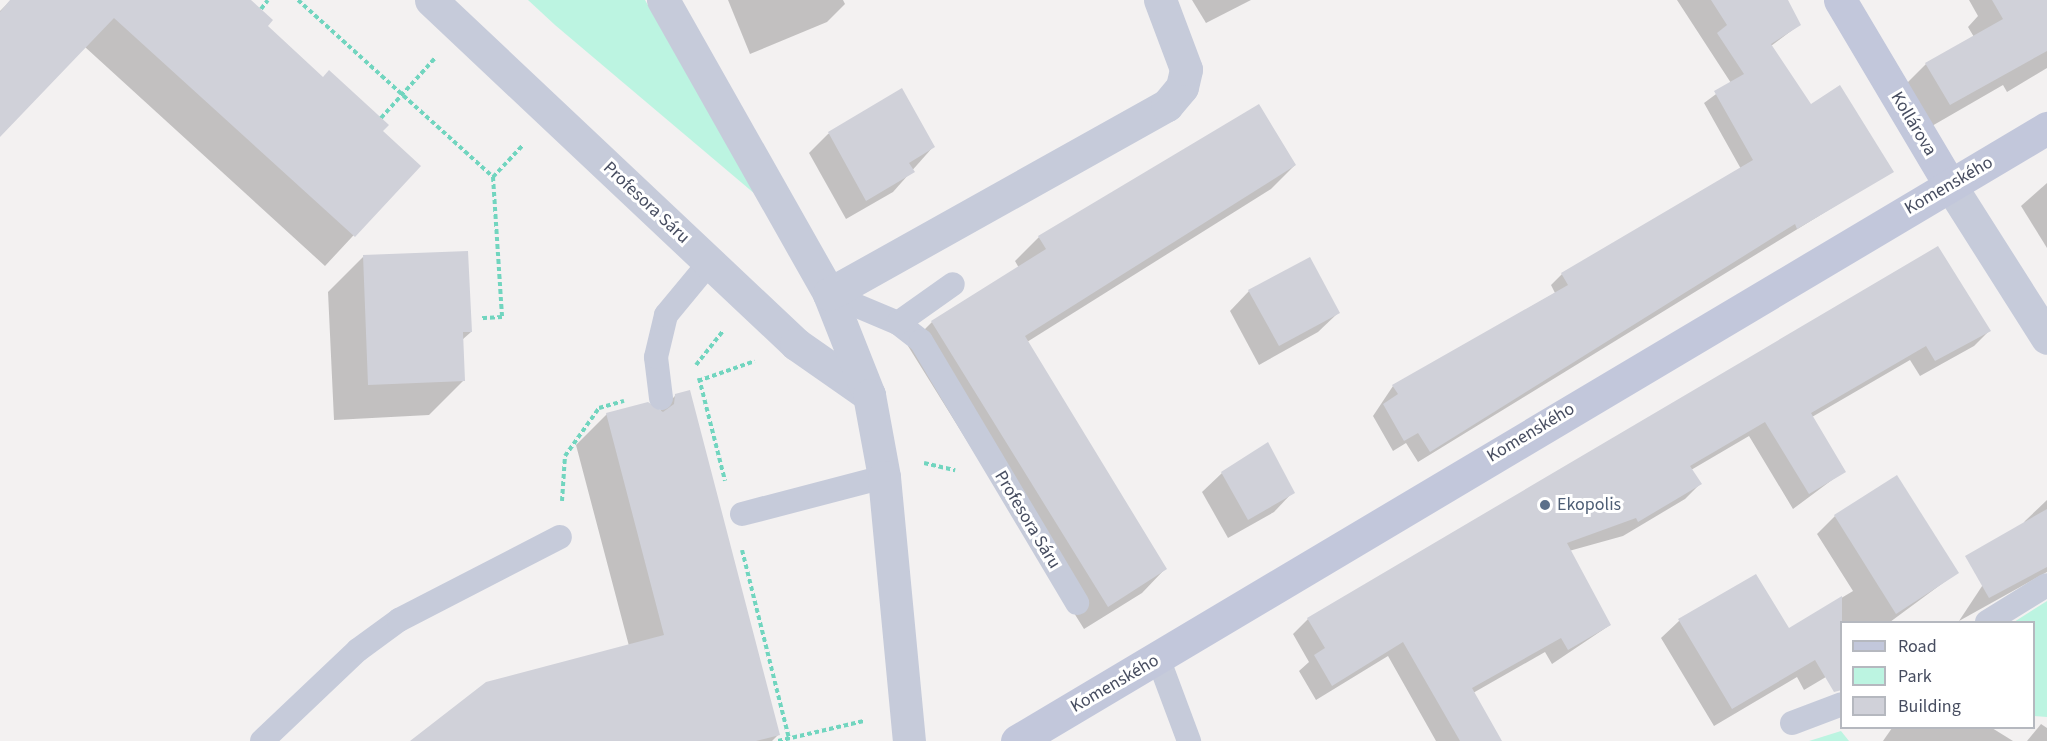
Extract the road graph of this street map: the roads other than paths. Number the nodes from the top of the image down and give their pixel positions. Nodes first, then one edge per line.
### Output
1 (431, 0) edge
2 (663, 0) edge
3 (1161, 0) edge
4 (1840, 0) edge
5 (2047, 128) edge
6 (1950, 185) junction
7 (709, 263) junction
8 (953, 284) dead end
9 (829, 294) junction
10 (898, 323) junction
11 (2047, 338) edge
12 (869, 395) junction
13 (661, 398) dead end
14 (882, 465) junction
15 (742, 513) dead end
16 (560, 537) road end
17 (2047, 585) edge
18 (1077, 603) dead end
19 (1989, 621) edge
20 (1158, 658) junction
21 (1840, 705) edge
22 (1792, 723) dead end
23 (262, 741) edge
24 (909, 741) edge
25 (1017, 741) edge
26 (1189, 741) edge

1 - 7 street, Profesora Sáru
2 - 9 street
3 - 9 street
4 - 6 street, Kollárova
5 - 6 street, Komenského
6 - 11 street, Kollárova
6 - 20 street, Komenského
7 - 12 street, Profesora Sáru
7 - 13 lane
8 - 10 lane
9 - 10 lane, Profesora Sáru
9 - 12 street
10 - 18 lane, Profesora Sáru
12 - 14 street
14 - 15 lane
14 - 24 street
16 - 23 lane
17 - 19 lane
20 - 25 street, Komenského
20 - 26 lane
21 - 22 lane

